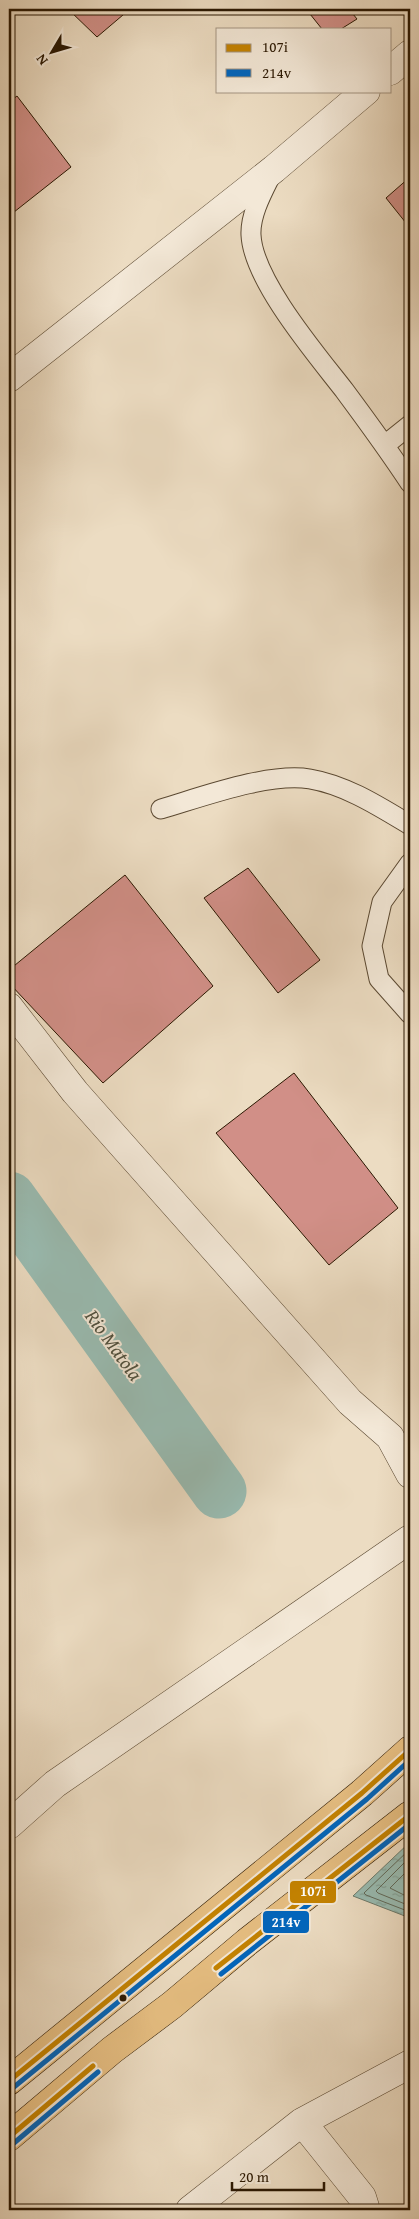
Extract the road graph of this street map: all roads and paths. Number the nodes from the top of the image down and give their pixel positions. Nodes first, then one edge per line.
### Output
1 (410, 54) edge
2 (392, 69) edge
3 (365, 92) edge
4 (274, 169) junction
5 (9, 378) edge
6 (410, 425) edge
7 (385, 445) junction
8 (410, 483) edge
9 (161, 808) dead end
10 (410, 825) edge
11 (410, 863) edge
12 (9, 1007) edge
13 (410, 1014) edge
14 (410, 1474) edge
15 (410, 1539) edge
16 (410, 1750) edge
17 (410, 1815) edge
18 (9, 1825) edge
19 (410, 2064) edge
20 (9, 2081) edge
21 (302, 2122) junction
22 (9, 2137) edge
23 (190, 2210) edge
24 (366, 2210) edge

1 - 2 street
3 - 4 street
4 - 5 street
4 - 7 lane
6 - 7 lane
7 - 8 lane
9 - 10 lane
11 - 13 lane
12 - 14 street
15 - 18 street
16 - 20 highway
17 - 22 highway
19 - 21 street
21 - 23 street
21 - 24 street

